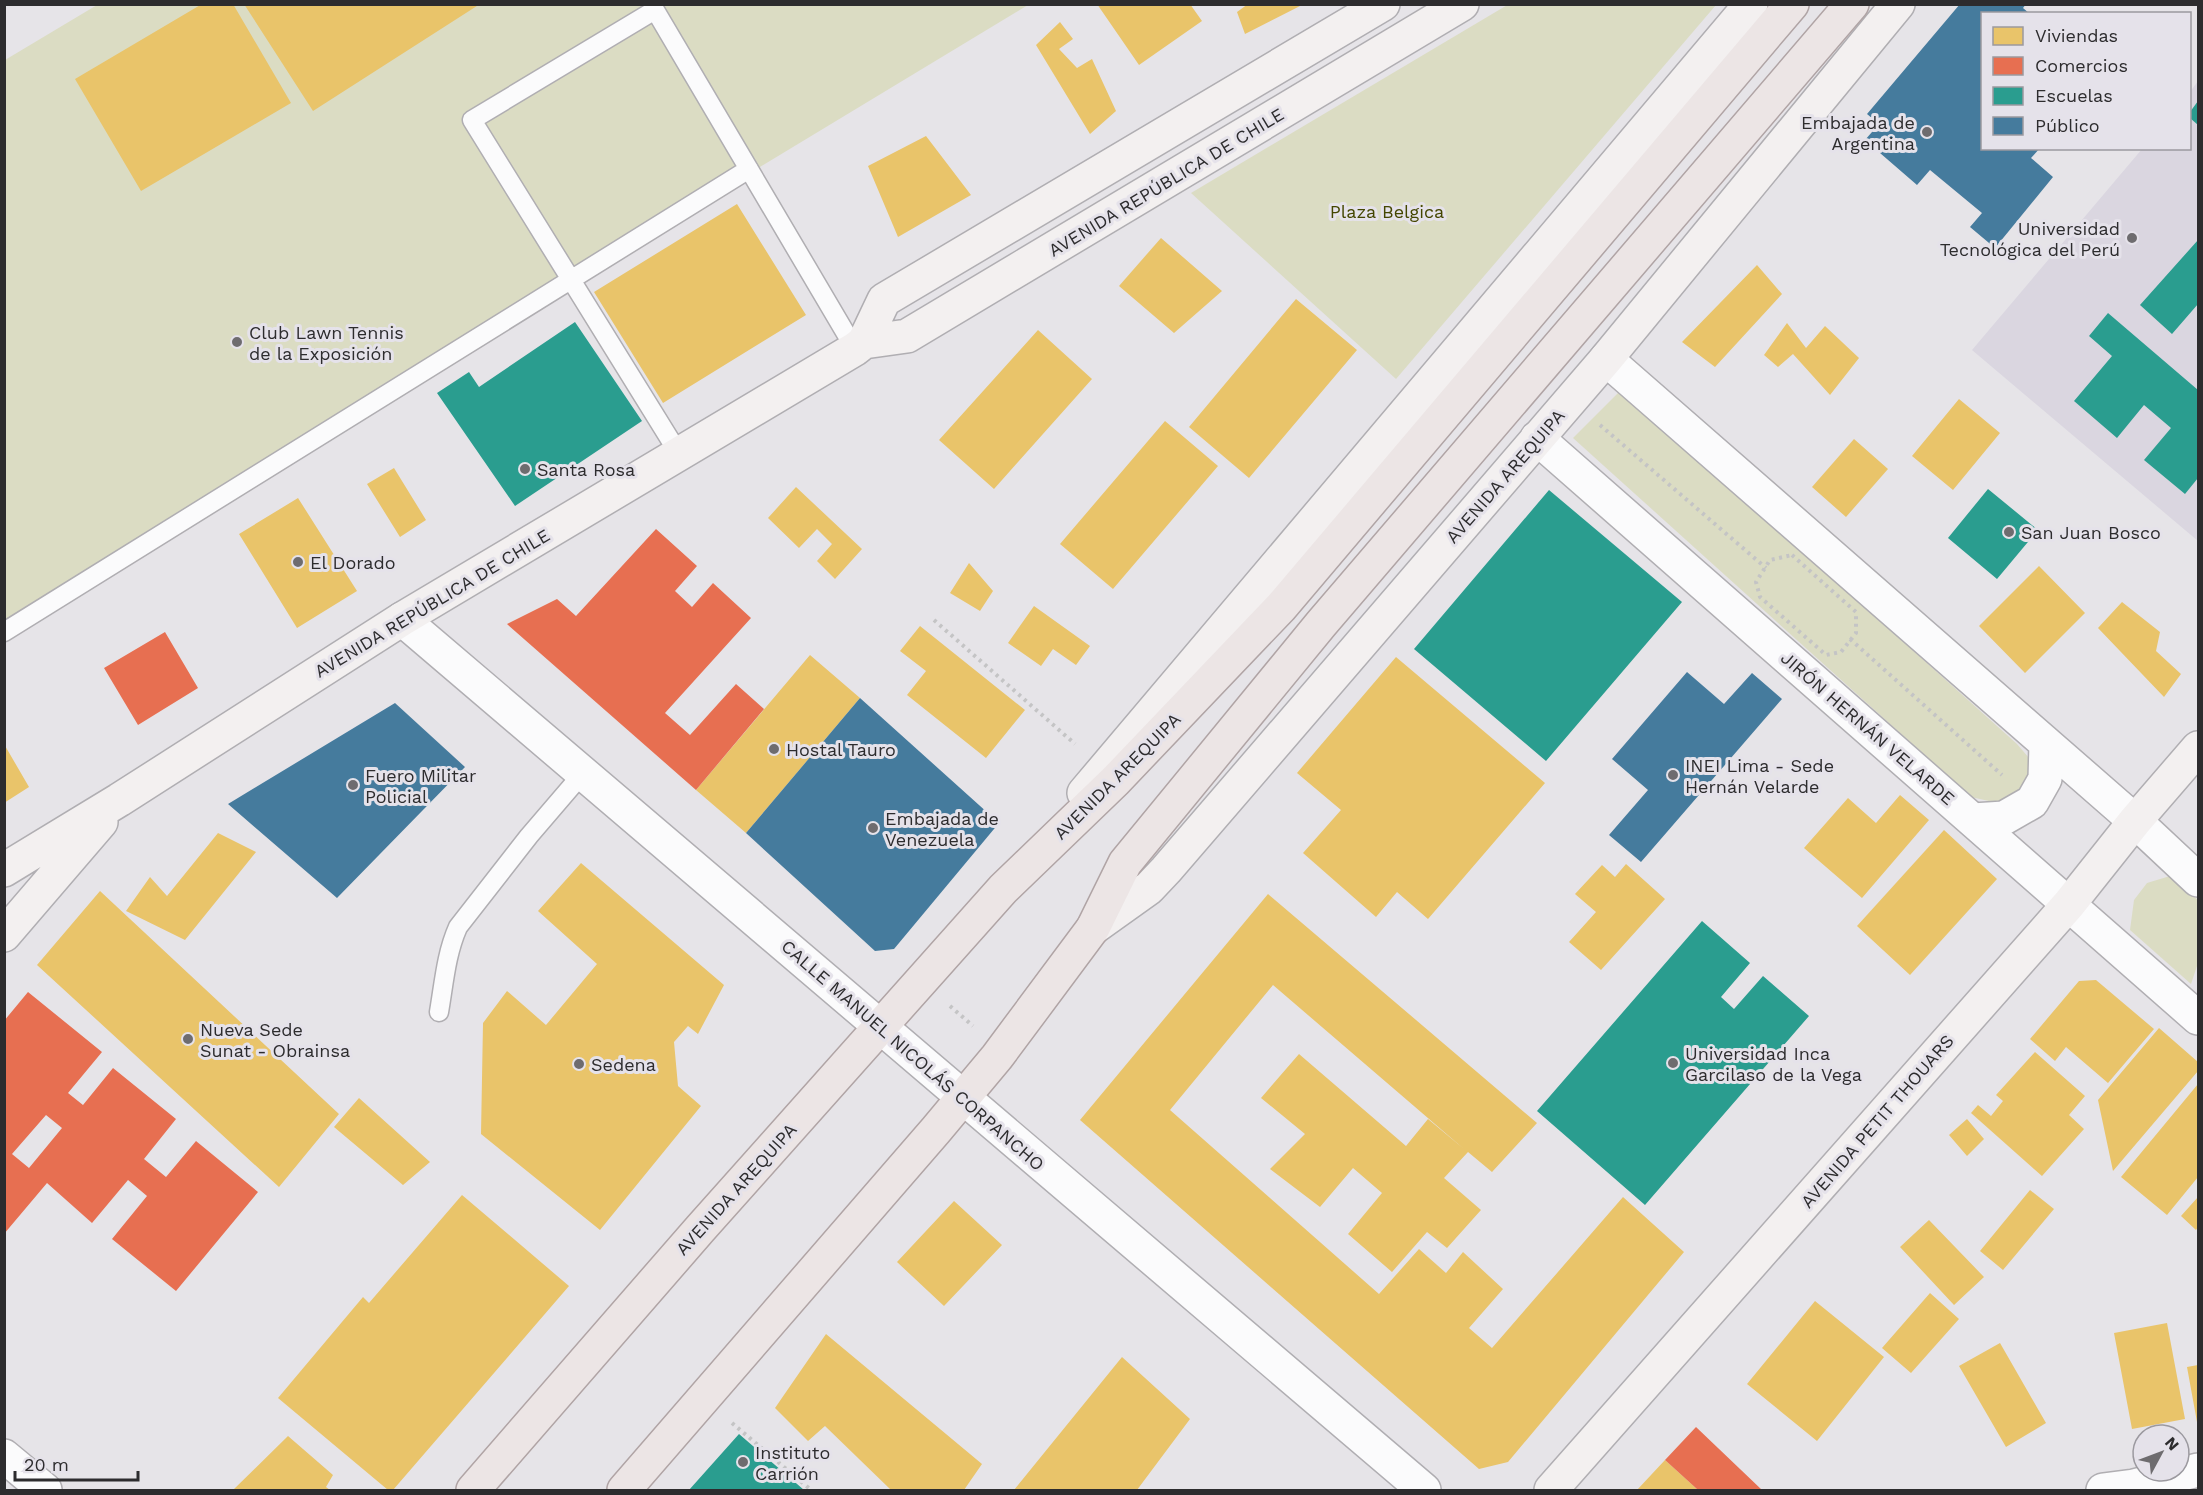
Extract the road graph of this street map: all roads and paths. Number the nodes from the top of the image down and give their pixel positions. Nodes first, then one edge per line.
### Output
1 (1383, 4) edge
2 (1462, 4) edge
3 (1751, 4) edge
4 (1792, 4) edge
5 (1852, 4) edge
6 (1898, 4) edge
7 (748, 169) junction
8 (571, 280) junction
9 (860, 345) junction
10 (1606, 359) junction
11 (1570, 400) junction
12 (1537, 438) junction
13 (679, 454) junction
14 (1766, 568) junction
15 (402, 619) junction
16 (934, 620) dead end
17 (4, 632) edge
18 (1850, 639) junction
19 (2046, 744) junction
20 (2199, 748) edge
21 (1103, 771) junction
22 (583, 773) junction
23 (119, 800) junction
24 (2032, 802) junction
25 (1973, 820) junction
26 (2135, 821) junction
27 (4, 870) edge
28 (2199, 880) edge
29 (1002, 889) junction
30 (2068, 904) junction
31 (1093, 928) junction
32 (4, 935) edge
33 (439, 1012) dead end
34 (2199, 1018) edge
35 (881, 1026) junction
36 (963, 1097) junction
37 (704, 1399) junction
38 (4, 1456) edge
39 (2199, 1470) edge
40 (45, 1491) edge
41 (473, 1491) edge
42 (624, 1491) edge
43 (811, 1491) edge
44 (1424, 1491) edge
45 (1551, 1491) edge
46 (2103, 1491) edge

1 - 9 main road
2 - 9 main road, AVENIDA REPÚBLICA DE CHILE
3 - 21 main road, AVENIDA AREQUIPA
4 - 29 main road, AVENIDA AREQUIPA
5 - 31 main road, AVENIDA AREQUIPA
6 - 10 main road, AVENIDA AREQUIPA
7 - 8 lane
7 - 8 lane
7 - 9 lane
8 - 13 lane
8 - 17 lane
9 - 13 main road, AVENIDA REPÚBLICA DE CHILE
10 - 11 main road, AVENIDA AREQUIPA
10 - 19 street
11 - 12 main road, AVENIDA AREQUIPA
11 - 14 path
12 - 25 street, JIRÓN HERNÁN VELARDE
12 - 31 main road, AVENIDA AREQUIPA
13 - 15 main road, AVENIDA REPÚBLICA DE CHILE
14 - 18 path
14 - 18 path
15 - 22 street, CALLE MANUEL NICOLÁS CORPANCHO
15 - 23 main road, AVENIDA REPÚBLICA DE CHILE
16 - 21 path
18 - 24 path
19 - 24 street
19 - 26 street
20 - 26 main road, AVENIDA PETIT THOUARS
21 - 29 main road, AVENIDA AREQUIPA
22 - 33 lane
22 - 35 street, CALLE MANUEL NICOLÁS CORPANCHO
23 - 27 main road, AVENIDA REPÚBLICA DE CHILE
23 - 32 main road
24 - 25 street
25 - 30 street, JIRÓN HERNÁN VELARDE
26 - 28 street
26 - 30 main road, AVENIDA PETIT THOUARS
29 - 35 main road, AVENIDA AREQUIPA
30 - 34 street, JIRÓN HERNÁN VELARDE
30 - 45 main road, AVENIDA PETIT THOUARS
31 - 36 main road, AVENIDA AREQUIPA
35 - 36 street, CALLE MANUEL NICOLÁS CORPANCHO
35 - 41 main road, AVENIDA AREQUIPA
36 - 37 main road, AVENIDA AREQUIPA
36 - 44 street, CALLE MANUEL NICOLÁS CORPANCHO
37 - 42 main road, AVENIDA AREQUIPA
37 - 43 path
38 - 40 street
39 - 46 street

